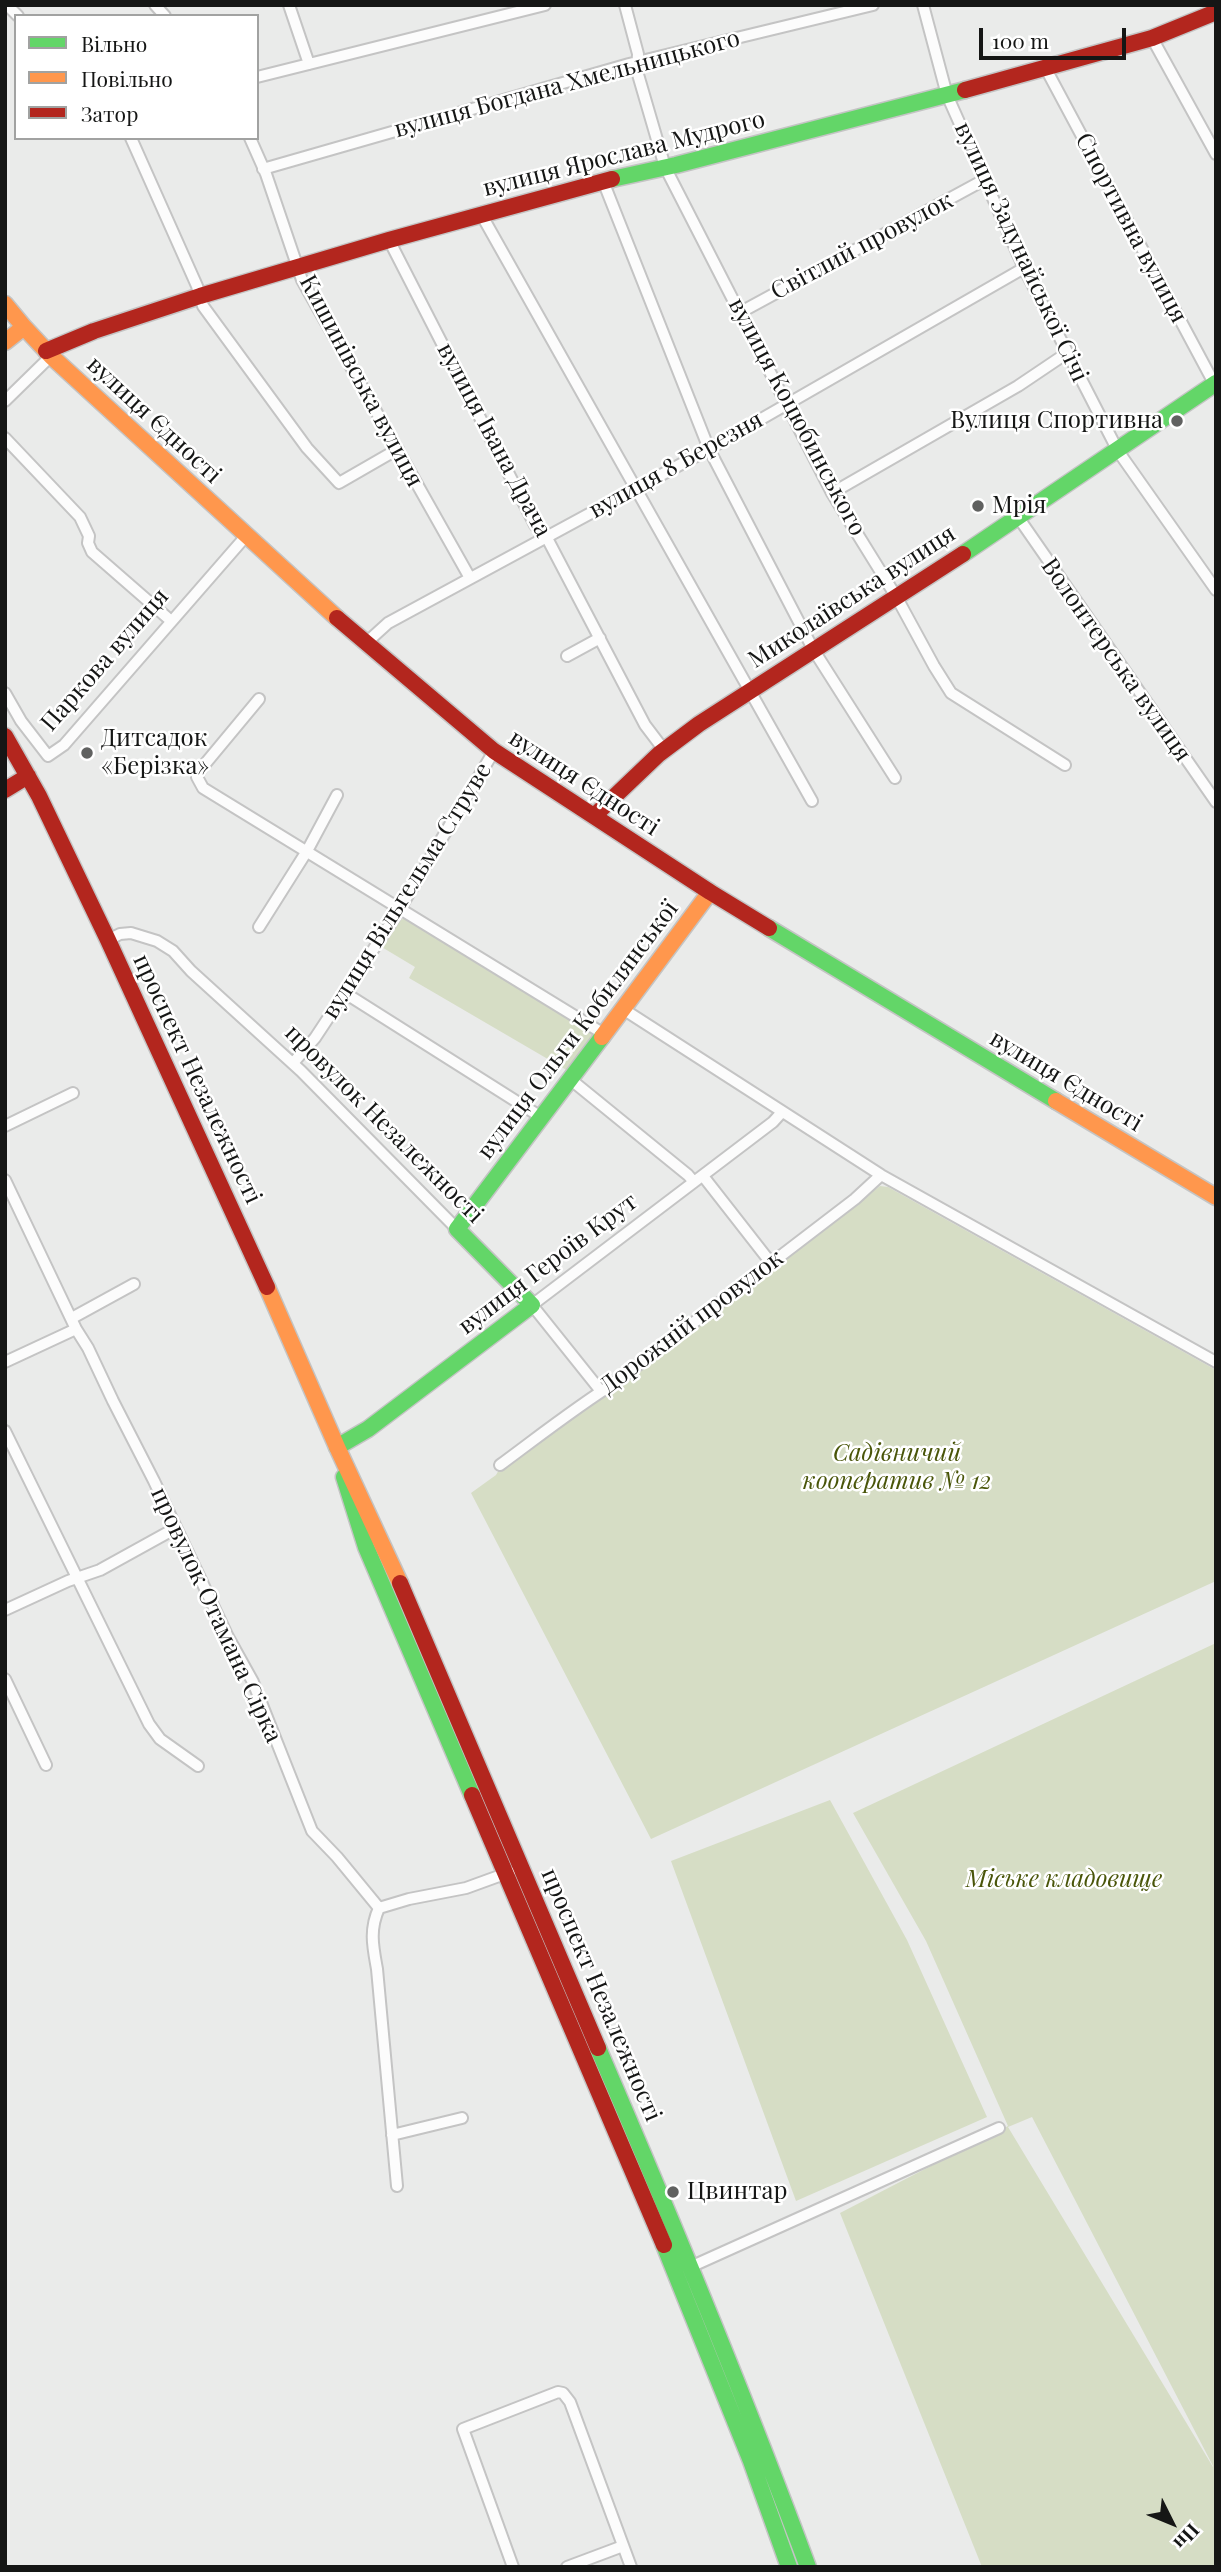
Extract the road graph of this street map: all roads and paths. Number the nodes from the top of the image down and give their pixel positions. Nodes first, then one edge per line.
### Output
1 (289, 5) edge
2 (545, 5) edge
3 (625, 5) edge
4 (873, 5) edge
5 (923, 5) edge
6 (1216, 12) edge
7 (1152, 38) junction
8 (638, 62) junction
9 (309, 64) junction
10 (1046, 69) junction
11 (259, 76) edge
12 (947, 95) junction
13 (132, 140) edge
14 (251, 140) edge
15 (1216, 154) edge
16 (665, 167) junction
17 (263, 169) junction
18 (984, 180) junction
19 (603, 181) junction
20 (481, 214) junction
21 (389, 240) junction
22 (299, 267) junction
23 (1024, 268) junction
24 (200, 296) junction
25 (5, 304) edge
26 (741, 312) junction
27 (24, 327) junction
28 (5, 342) edge
29 (49, 354) junction
30 (1067, 354) junction
31 (1215, 384) edge
32 (5, 401) edge
33 (787, 404) junction
34 (5, 438) edge
35 (398, 449) junction
36 (709, 449) junction
37 (1118, 451) junction
38 (635, 488) junction
39 (832, 493) junction
40 (1017, 517) junction
41 (246, 536) junction
42 (545, 537) junction
43 (470, 578) junction
44 (1216, 590) edge
45 (897, 598) junction
46 (170, 620) junction
47 (600, 638) junction
48 (366, 643) junction
49 (813, 649) junction
50 (567, 656) dead end
51 (749, 690) junction
52 (5, 693) edge
53 (259, 699) dead end
54 (5, 736) edge
55 (664, 750) junction
56 (494, 751) junction
57 (1065, 765) dead end
58 (28, 776) junction
59 (895, 778) dead end
60 (5, 790) edge
61 (337, 795) dead end
62 (812, 801) dead end
63 (1216, 802) edge
64 (594, 816) junction
65 (307, 851) junction
66 (710, 892) junction
67 (401, 908) junction
68 (260, 927) dead end
69 (108, 940) junction
70 (345, 993) junction
71 (623, 1009) junction
72 (604, 1034) junction
73 (293, 1063) junction
74 (570, 1079) junction
75 (73, 1093) dead end
76 (782, 1112) junction
77 (541, 1117) junction
78 (5, 1126) edge
79 (881, 1175) junction
80 (699, 1179) junction
81 (5, 1180) edge
82 (1216, 1197) edge
83 (457, 1229) junction
84 (771, 1263) junction
85 (134, 1284) dead end
86 (532, 1305) junction
87 (74, 1324) junction
88 (5, 1362) edge
89 (1216, 1362) edge
90 (600, 1391) junction
91 (5, 1431) edge
92 (337, 1447) junction
93 (500, 1465) dead end
94 (176, 1528) junction
95 (379, 1534) junction
96 (363, 1541) junction
97 (77, 1578) junction
98 (5, 1610) edge
99 (5, 1679) edge
100 (46, 1765) dead end
101 (198, 1766) dead end
102 (522, 1867) junction
103 (505, 1874) junction
104 (379, 1908) junction
105 (463, 2118) dead end
106 (999, 2128) dead end
107 (392, 2135) junction
108 (397, 2186) dead end
109 (691, 2266) junction
110 (675, 2273) junction
111 (623, 2546) junction
112 (513, 2567) edge
113 (567, 2567) edge
114 (631, 2567) edge
115 (789, 2567) edge
116 (808, 2567) edge

1 - 9 street
2 - 9 street
3 - 8 street, вулиця Коцюбинського
4 - 8 street, вулиця Богдана Хмельницького
5 - 12 street, вулиця Задунайської Січі
6 - 7 main road, вулиця Ярослава Мудрого
7 - 10 main road, вулиця Ярослава Мудрого
7 - 15 street
8 - 16 street, вулиця Коцюбинського
8 - 17 street, вулиця Богдана Хмельницького
9 - 11 street
10 - 12 main road, вулиця Ярослава Мудрого
10 - 31 street, Спортивна вулиця
12 - 16 main road, вулиця Ярослава Мудрого
12 - 18 street, вулиця Задунайської Січі
13 - 24 street
14 - 17 street, Кишинівська вулиця
16 - 19 main road, вулиця Ярослава Мудрого
16 - 26 street, вулиця Коцюбинського
17 - 22 street, Кишинівська вулиця
18 - 23 street, вулиця Задунайської Січі
18 - 26 street, Світлий провулок
19 - 20 main road, вулиця Ярослава Мудрого
19 - 36 street
20 - 21 main road, вулиця Ярослава Мудрого
20 - 38 street
21 - 22 main road, вулиця Ярослава Мудрого
21 - 42 street, вулиця Івана Драча
22 - 24 main road, вулиця Ярослава Мудрого
22 - 35 street, Кишинівська вулиця
23 - 30 street, вулиця Задунайської Січі
23 - 33 street, вулиця 8 Березня
24 - 29 main road, вулиця Ярослава Мудрого
24 - 35 street
25 - 27 main road, вулиця Єдності
26 - 33 street, вулиця Коцюбинського
27 - 28 main road
27 - 29 main road, вулиця Єдності
29 - 32 street
29 - 41 main road, вулиця Єдності
30 - 37 street, вулиця Задунайської Січі
30 - 39 street
31 - 37 main road, Миколаївська вулиця
33 - 36 street, вулиця 8 Березня
33 - 39 street, вулиця Коцюбинського
34 - 46 street
35 - 43 street, Кишинівська вулиця
36 - 38 street, вулиця 8 Березня
36 - 49 street
37 - 40 main road, Миколаївська вулиця
37 - 44 street, вулиця Задунайської Січі
38 - 42 street, вулиця 8 Березня
38 - 51 street
39 - 45 street, вулиця Коцюбинського
40 - 45 main road, Миколаївська вулиця
40 - 63 street, Волонтерська вулиця
41 - 46 street, Паркова вулиця
41 - 48 main road, вулиця Єдності
42 - 43 street, вулиця 8 Березня
42 - 47 street, вулиця Івана Драча
43 - 48 street, вулиця 8 Березня
45 - 49 main road, Миколаївська вулиця
45 - 57 street, вулиця Коцюбинського
46 - 52 street, Паркова вулиця
47 - 50 street
47 - 55 street, вулиця Івана Драча
48 - 56 main road, вулиця Єдності
49 - 51 main road, Миколаївська вулиця
49 - 59 street
51 - 55 main road, Миколаївська вулиця
51 - 62 street
53 - 65 street
54 - 58 main road, проспект Незалежності
55 - 64 main road, Миколаївська вулиця
56 - 64 main road, вулиця Єдності
56 - 67 street, вулиця Вільгельма Струве
58 - 60 main road
58 - 69 main road, проспект Незалежності
61 - 65 street
64 - 66 main road, вулиця Єдності
65 - 67 street
65 - 68 street
66 - 71 main road, вулиця Ольги Кобилянської
66 - 82 main road, вулиця Єдності
67 - 70 street, вулиця Вільгельма Струве
67 - 72 street
69 - 73 street, провулок Незалежності
69 - 92 main road, проспект Незалежності
70 - 73 street, вулиця Вільгельма Струве
70 - 77 street
71 - 72 main road, вулиця Ольги Кобилянської
71 - 76 street
72 - 74 main road, вулиця Ольги Кобилянської
73 - 83 street, провулок Незалежності
74 - 77 main road, вулиця Ольги Кобилянської
74 - 80 street
75 - 78 street
76 - 79 street
76 - 80 street, вулиця Героїв Крут
77 - 83 main road, вулиця Ольги Кобилянської
79 - 84 street, Дорожній провулок
79 - 89 street
80 - 84 street
80 - 86 street, вулиця Героїв Крут
81 - 87 street, провулок Отамана Сірка
83 - 86 main road, провулок Незалежності
84 - 90 street, Дорожній провулок
85 - 87 street
86 - 90 street, провулок Незалежності
86 - 92 main road, вулиця Героїв Крут
87 - 88 street
87 - 94 street, провулок Отамана Сірка
90 - 93 street, Дорожній провулок
91 - 97 street
92 - 95 main road, проспект Незалежності
92 - 96 main road, проспект Незалежності
94 - 97 street
94 - 104 street, провулок Отамана Сірка
95 - 96 main road
95 - 102 main road, проспект Незалежності
96 - 103 main road, проспект Незалежності
97 - 98 street
97 - 101 street
99 - 100 street
102 - 103 street
102 - 109 main road, проспект Незалежності
103 - 104 street
103 - 110 main road, проспект Незалежності
104 - 107 street
105 - 107 street
106 - 109 street
107 - 108 street
109 - 110 street
109 - 116 main road, проспект Незалежності
110 - 115 main road, проспект Незалежності
111 - 112 street
111 - 113 street
111 - 114 street

